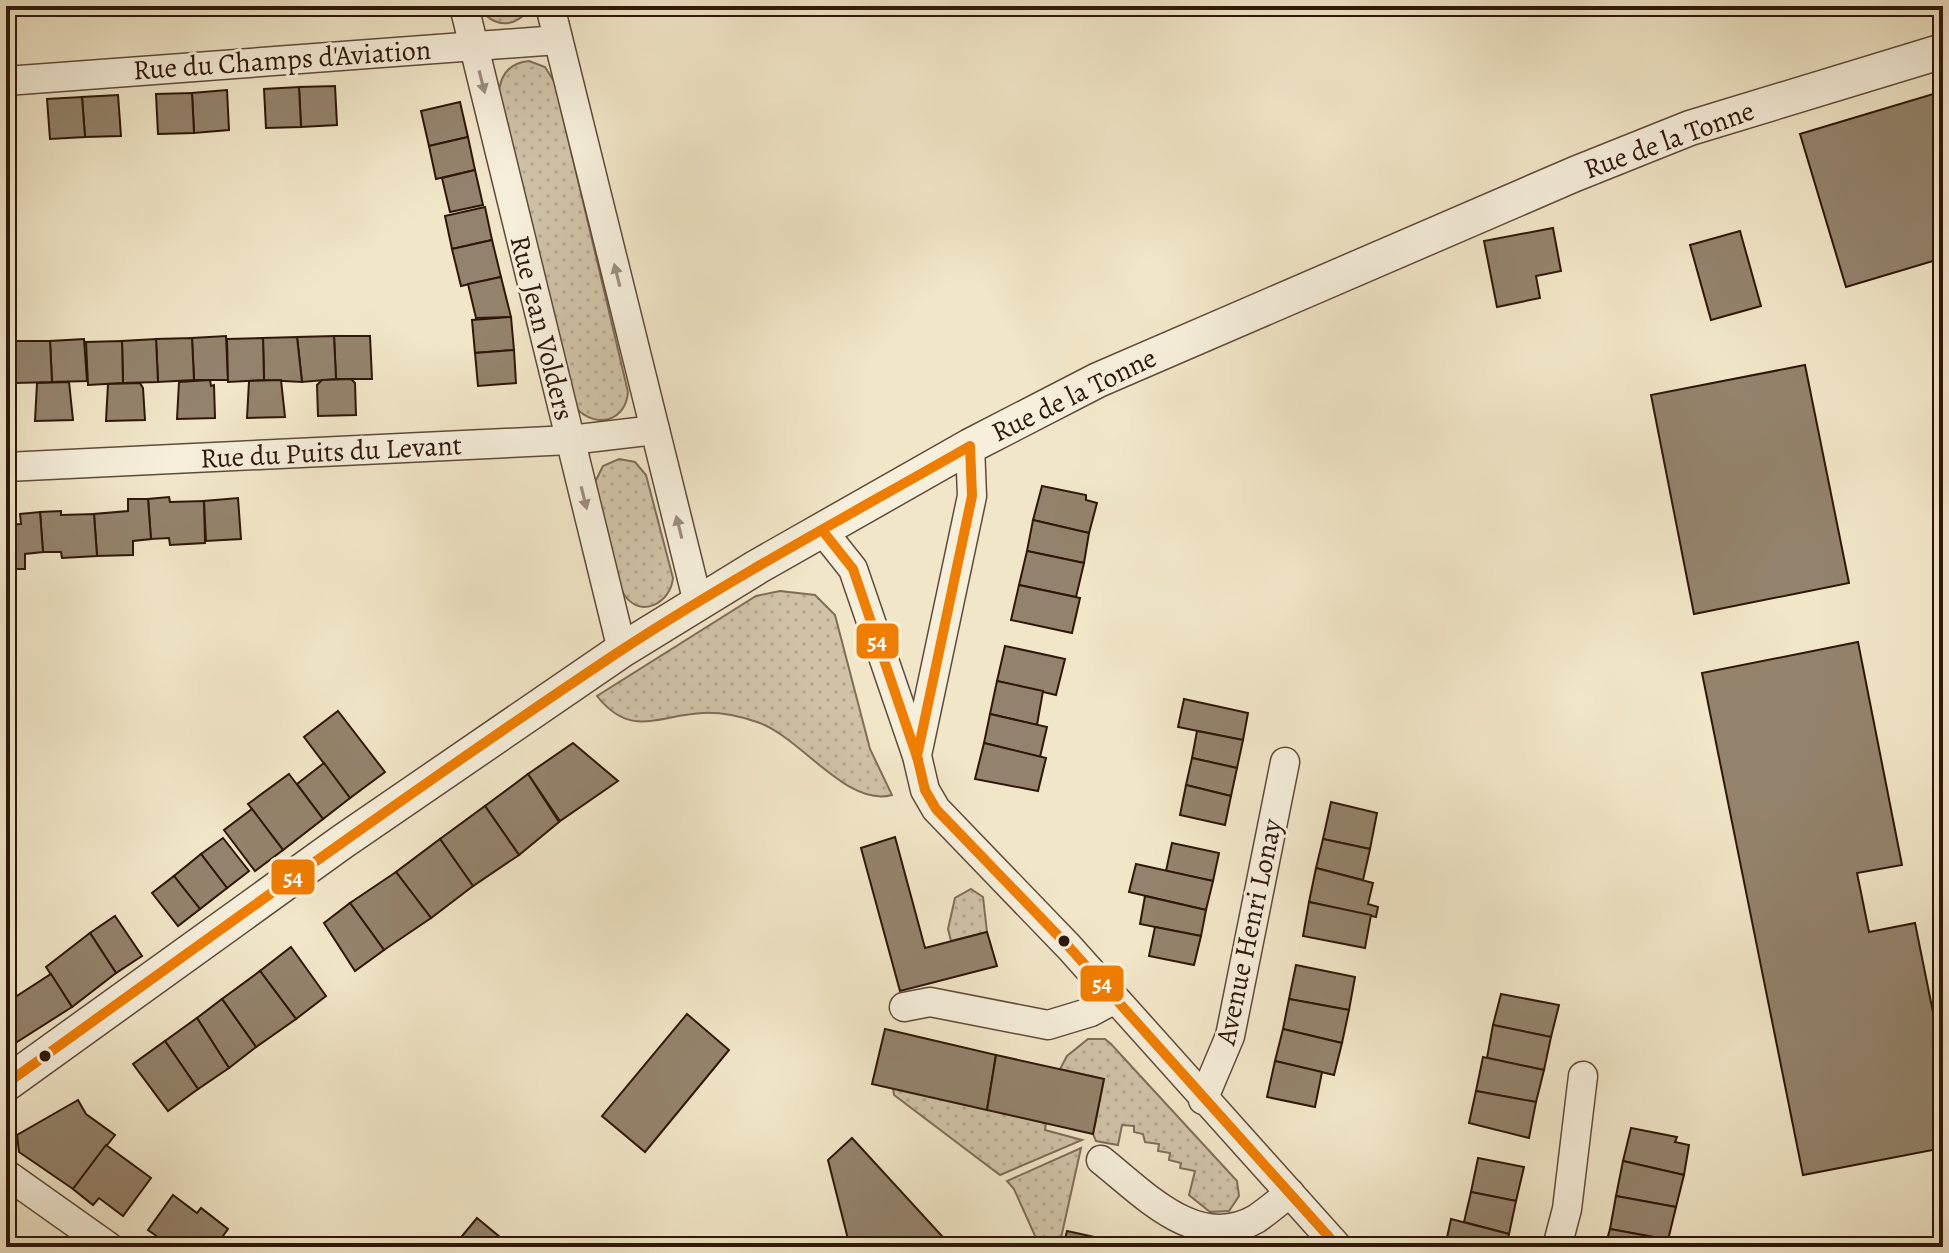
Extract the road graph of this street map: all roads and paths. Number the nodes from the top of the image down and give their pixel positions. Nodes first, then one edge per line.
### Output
1 (464, 6) edge
2 (550, 6) edge
3 (558, 40) junction
4 (474, 46) junction
5 (1943, 51) edge
6 (6, 81) edge
7 (655, 430) junction
8 (570, 440) junction
9 (970, 446) junction
10 (6, 467) edge
11 (822, 530) junction
12 (698, 603) junction
13 (622, 650) junction
14 (917, 756) junction
15 (1285, 762) dead end
16 (1113, 1000) junction
17 (904, 1007) dead end
18 (1583, 1076) dead end
19 (6, 1084) edge
20 (1203, 1100) junction
21 (1101, 1160) dead end
22 (6, 1174) edge
23 (1290, 1193) junction
24 (109, 1247) edge
25 (1338, 1247) edge
26 (1557, 1247) edge

1 - 4 street, Rue Jean Volders
2 - 3 street
3 - 4 street, Rue du Champs d'Aviation
7 -> 3 street
4 - 6 street, Rue du Champs d'Aviation
4 -> 8 street, Rue Jean Volders
5 - 9 street, Rue de la Tonne
7 - 8 street, Rue du Puits du Levant
12 -> 7 street
8 - 10 street, Rue du Puits du Levant
8 -> 13 street, Rue Jean Volders
9 - 11 street, Rue de la Tonne
9 - 14 street
11 - 12 street, Rue de la Tonne
11 - 14 street
12 - 13 street, Rue de la Tonne
13 - 19 street, Rue de la Tonne
14 - 16 street
15 - 20 street, Avenue Henri Lonay
16 - 17 street
16 - 20 street
18 - 26 street
20 - 23 street
21 - 23 street
22 - 24 street
23 - 25 street

